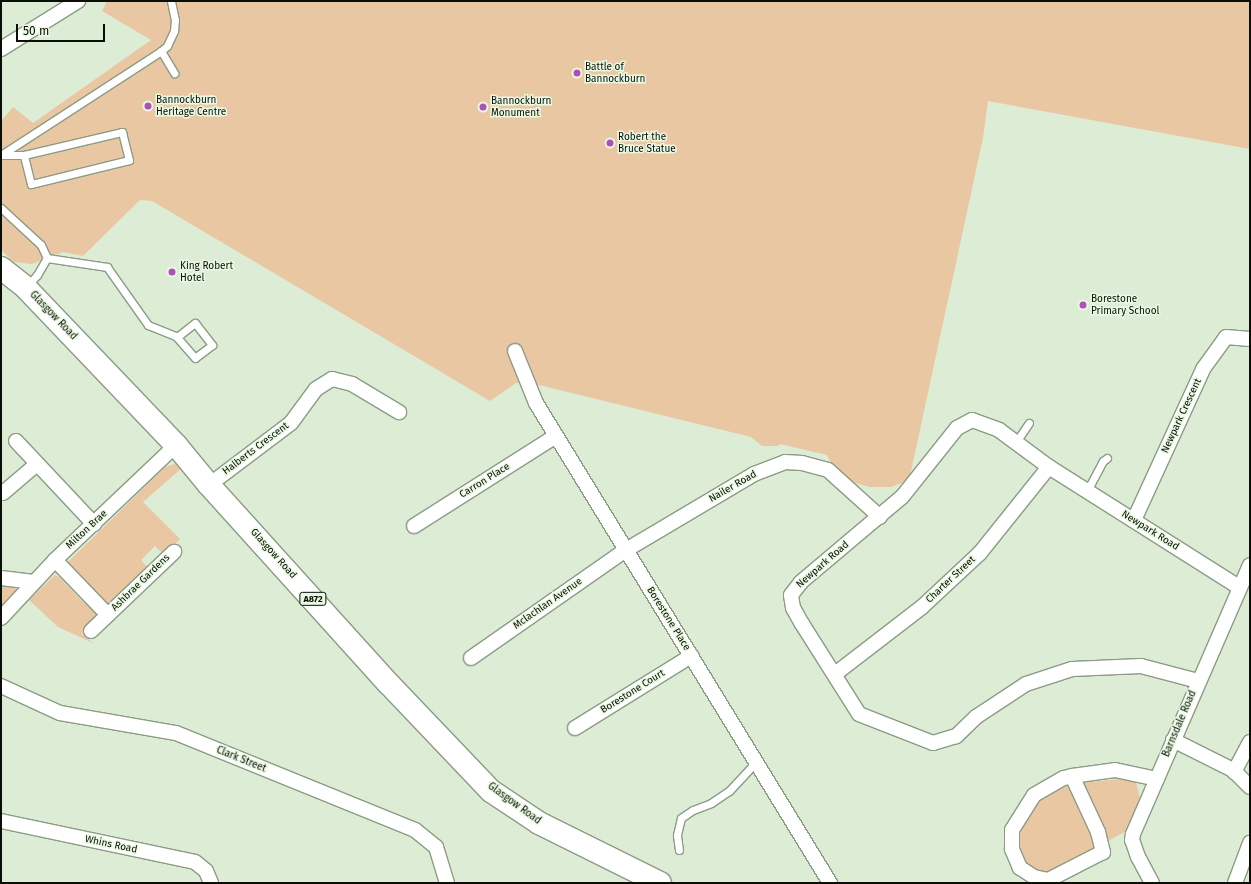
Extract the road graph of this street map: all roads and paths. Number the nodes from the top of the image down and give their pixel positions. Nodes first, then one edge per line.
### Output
1 (78, 1) edge
2 (171, 1) edge
3 (1, 49) edge
4 (161, 51) junction
5 (174, 73) dead end
6 (1, 155) edge
7 (24, 156) junction
8 (1, 208) edge
9 (47, 258) junction
10 (1, 268) edge
11 (25, 287) junction
12 (176, 337) junction
13 (1250, 339) edge
14 (515, 351) dead end
15 (399, 412) dead end
16 (1029, 423) dead end
17 (556, 436) junction
18 (16, 441) dead end
19 (1016, 442) junction
20 (176, 445) junction
21 (1107, 458) dead end
22 (37, 464) junction
23 (1049, 467) junction
24 (209, 485) junction
25 (1087, 491) junction
26 (3, 493) dead end
27 (880, 517) junction
28 (1134, 520) junction
29 (94, 524) junction
30 (414, 526) dead end
31 (626, 550) junction
32 (174, 552) dead end
33 (55, 560) junction
34 (1250, 565) edge
35 (1, 578) edge
36 (34, 582) junction
37 (1239, 588) junction
38 (108, 615) junction
39 (1, 616) edge
40 (91, 631) dead end
41 (691, 656) junction
42 (471, 658) dead end
43 (834, 674) junction
44 (1198, 681) junction
45 (1, 686) edge
46 (575, 728) dead end
47 (1173, 740) junction
48 (1250, 742) edge
49 (756, 762) junction
50 (1234, 772) junction
51 (1072, 776) junction
52 (1157, 779) junction
53 (1250, 787) edge
54 (1, 822) edge
55 (1250, 843) edge
56 (679, 850) dead end
57 (211, 883) edge
58 (447, 883) edge
59 (660, 883) edge
60 (830, 883) edge
61 (1152, 883) edge
62 (1235, 883) edge

1 - 3 street
2 - 4 lane
4 - 5 lane
4 - 6 lane
6 - 7 lane
7 - 7 lane
8 - 9 lane
9 - 11 lane
9 - 12 lane
10 - 11 main road, Glasgow Road / A872
11 - 20 main road, Glasgow Road / A872
12 - 12 lane
13 - 28 street, Newpark Crescent
14 - 17 street, Borestone Place
15 - 24 street, Halberts Crescent
16 - 19 lane
17 - 30 street, Carron Place
17 - 31 street, Borestone Place
18 - 22 street
19 - 23 street, Newpark Road
19 - 27 street, Newpark Road
20 - 24 main road, Glasgow Road / A872
20 - 29 street, Milton Brae
21 - 25 lane
22 - 26 street
22 - 29 street
23 - 25 street, Newpark Road
23 - 43 street, Charter Street
24 - 59 main road, Glasgow Road / A872
25 - 28 street, Newpark Road
27 - 31 street, Nailer Road
27 - 43 street, Newpark Road
28 - 37 street, Newpark Road
29 - 33 street, Milton Brae
31 - 41 street, Borestone Place
31 - 42 street, Mclachlan Avenue
32 - 38 street, Ashbrae Gardens
33 - 36 street, Milton Brae
33 - 38 street, Ashbrae Gardens
34 - 37 street, Barnsdale Road
35 - 36 street
36 - 39 street, Milton Brae
37 - 44 street, Barnsdale Road
38 - 40 street, Ashbrae Gardens
41 - 46 street, Borestone Court
41 - 49 street, Borestone Place
43 - 44 street, Newpark Road
44 - 47 street, Barnsdale Road
45 - 58 street, Clark Street
47 - 50 street
47 - 52 street, Barnsdale Road
48 - 50 street
49 - 56 lane
49 - 60 street, Borestone Place
50 - 53 street
51 - 51 street
51 - 52 street
52 - 61 street, Barnsdale Road
54 - 57 street, Whins Road
55 - 62 street

